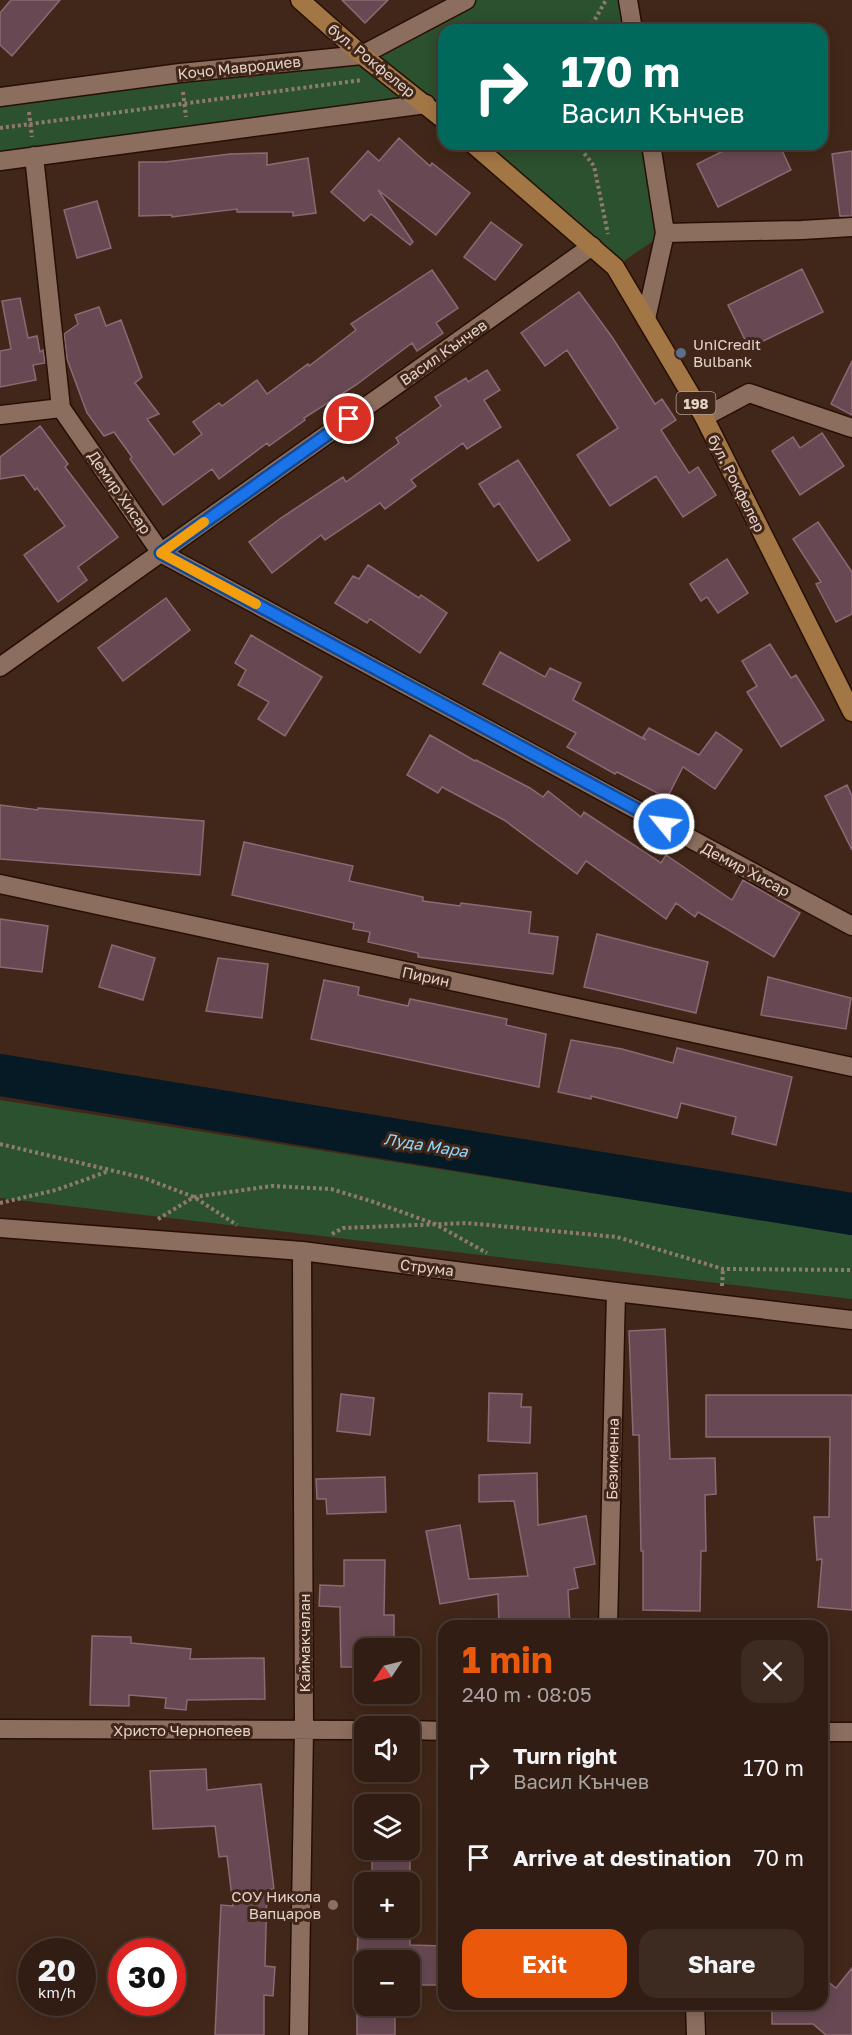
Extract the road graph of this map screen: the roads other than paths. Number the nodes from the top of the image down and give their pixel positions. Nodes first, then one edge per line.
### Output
1 (300, 0) edge
2 (466, 0) edge
3 (628, 0) edge
4 (632, 24) edge
5 (362, 55) junction
6 (0, 97) edge
7 (426, 104) junction
8 (438, 115) edge
9 (479, 150) edge
10 (652, 150) edge
11 (34, 156) junction
12 (0, 160) edge
13 (852, 227) edge
14 (665, 233) junction
15 (592, 246) junction
16 (646, 319) junction
17 (62, 408) junction
18 (0, 415) edge
19 (704, 417) junction
20 (852, 428) edge
21 (161, 553) junction
22 (0, 667) edge
23 (852, 712) edge
24 (0, 884) edge
25 (852, 926) edge
26 (852, 1067) edge
27 (0, 1228) edge
28 (302, 1251) junction
29 (616, 1292) junction
30 (852, 1320) edge
31 (608, 1620) edge
32 (0, 1729) edge
33 (304, 1730) junction
34 (354, 1730) edge
35 (420, 1731) edge
36 (438, 1731) edge
37 (828, 1732) edge
38 (852, 1732) edge
39 (695, 2010) edge
40 (299, 2035) edge
41 (696, 2035) edge

1 - 5 main road, бул. Рокфелер
2 - 5 street, Кочо Мавродиев
3 - 4 street
5 - 6 street, Кочо Мавродиев
5 - 7 main road, бул. Рокфелер
7 - 8 main road, бул. Рокфелер
7 - 11 street
9 - 15 main road, бул. Рокфелер / 198
10 - 14 street
11 - 12 street
11 - 17 street, Демир Хисар
13 - 14 street
14 - 16 street
15 - 16 main road, бул. Рокфелер / 198
15 - 21 street, Васил Кънчев
16 - 19 main road, бул. Рокфелер / 198
17 - 18 street
17 - 21 street, Демир Хисар
19 - 20 street
19 - 23 main road, бул. Рокфелер / 198
21 - 22 street, Васил Кънчев
21 - 25 street, Демир Хисар
24 - 26 street, Пирин
27 - 28 street, Струма
28 - 29 street, Струма
28 - 33 street, Каймакчалан
29 - 30 street, Струма
29 - 31 street, Безименна
32 - 33 street, Христо Чернопеев
33 - 34 street, Христо Чернопеев
33 - 40 street, Каймакчалан
35 - 36 street
37 - 38 street
39 - 41 street

